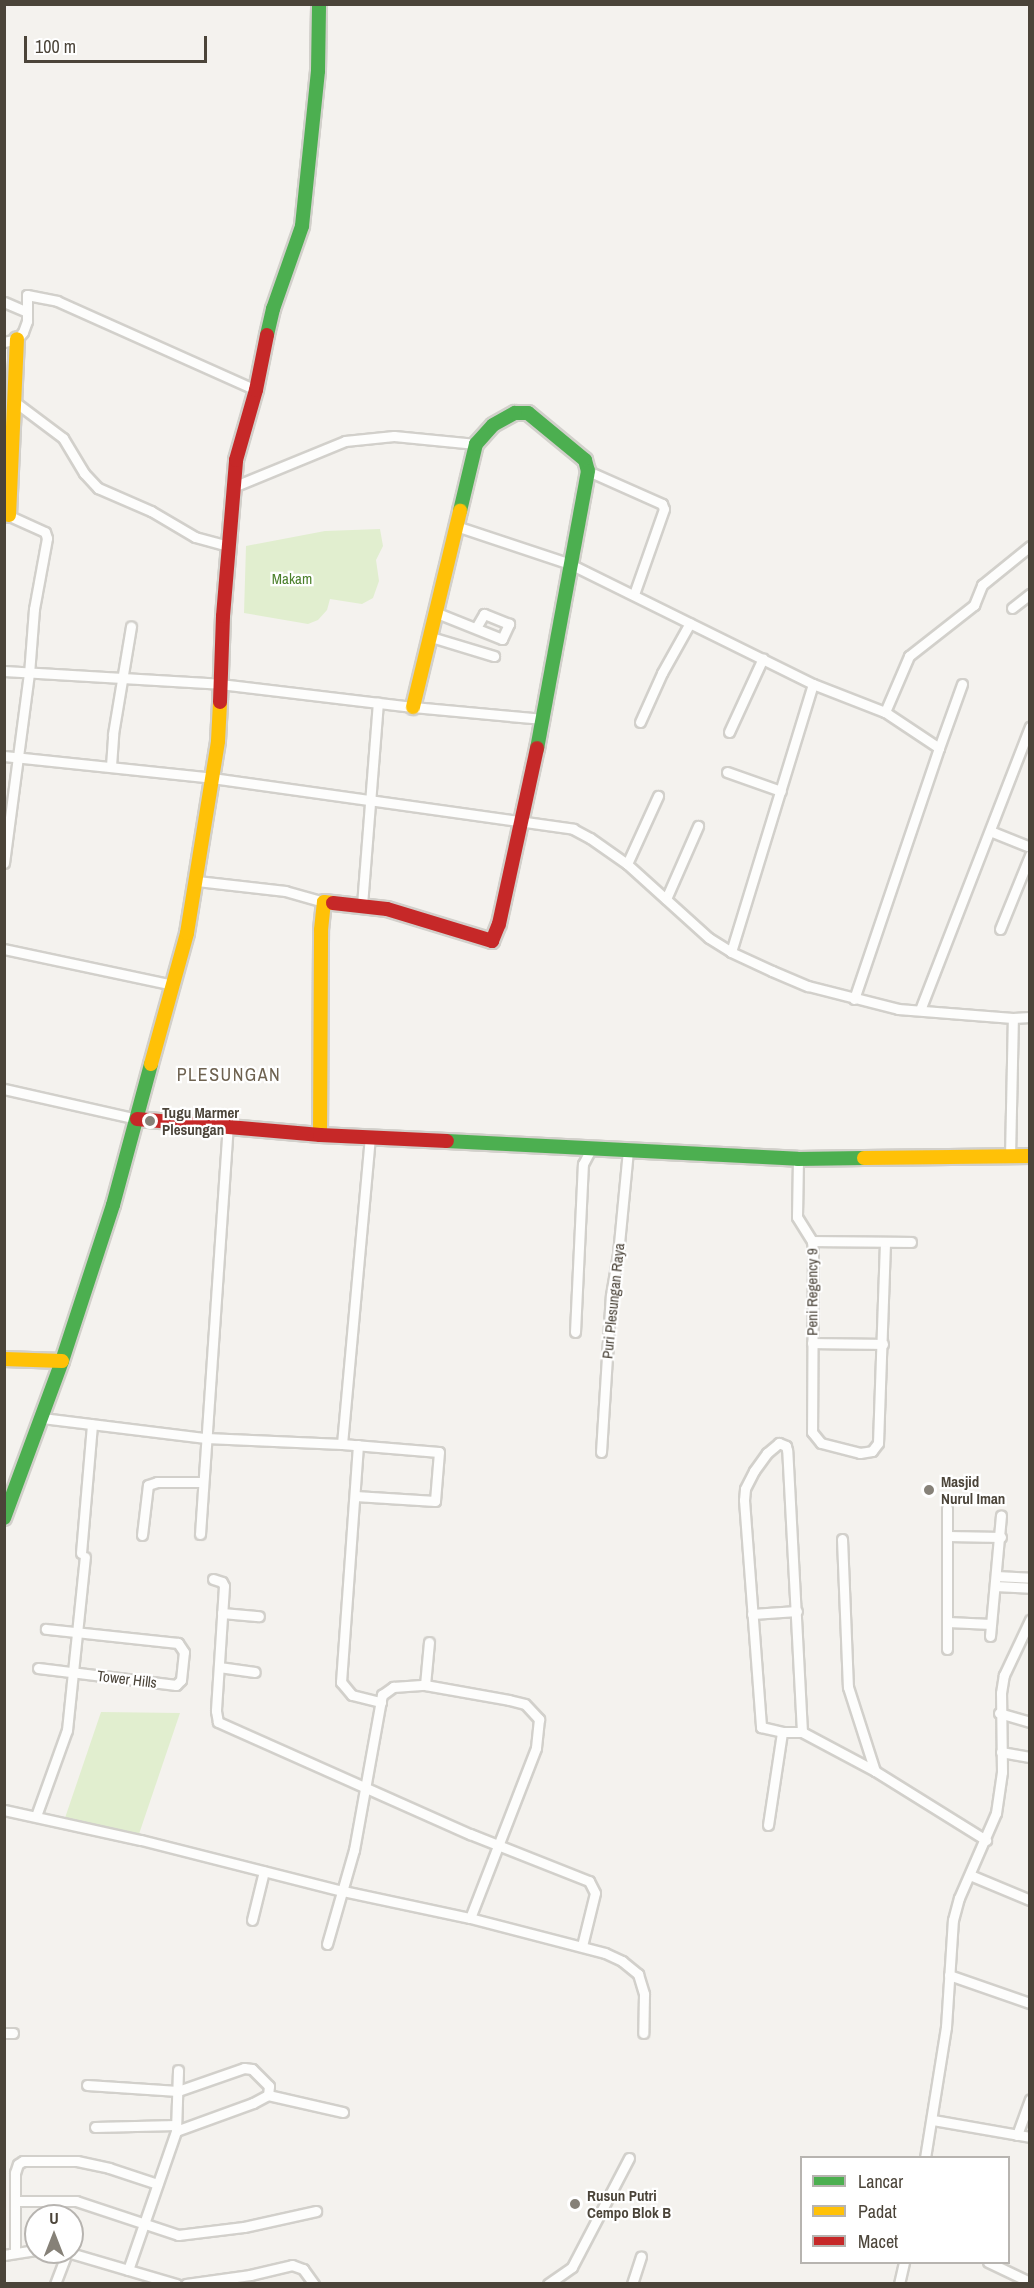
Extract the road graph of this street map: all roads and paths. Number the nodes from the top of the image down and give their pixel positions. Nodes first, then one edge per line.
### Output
1 (319, 4) edge
2 (4, 302) edge
3 (27, 312) junction
4 (11, 340) edge
5 (256, 390) junction
6 (15, 402) junction
7 (476, 444) junction
8 (588, 471) junction
9 (233, 487) junction
10 (7, 514) edge
11 (456, 526) junction
12 (228, 546) junction
13 (1029, 546) edge
14 (570, 564) junction
15 (634, 594) junction
16 (1029, 594) edge
17 (1012, 608) dead end
18 (437, 613) junction
19 (690, 623) junction
20 (131, 626) dead end
21 (476, 628) dead end
22 (431, 637) junction
23 (494, 656) dead end
24 (763, 658) junction
25 (4, 671) edge
26 (29, 674) junction
27 (123, 677) junction
28 (220, 684) junction
29 (813, 684) junction
30 (962, 684) dead end
31 (378, 703) junction
32 (413, 707) junction
33 (885, 712) junction
34 (543, 719) junction
35 (640, 722) dead end
36 (1029, 727) edge
37 (729, 732) dead end
38 (939, 748) junction
39 (4, 756) edge
40 (17, 758) junction
41 (111, 766) junction
42 (727, 772) dead end
43 (212, 778) junction
44 (781, 791) junction
45 (658, 796) dead end
46 (370, 801) junction
47 (523, 821) junction
48 (698, 826) dead end
49 (990, 831) junction
50 (1029, 847) edge
51 (1029, 855) edge
52 (4, 863) edge
53 (627, 864) junction
54 (197, 881) junction
55 (666, 899) junction
56 (324, 902) junction
57 (362, 905) junction
58 (1000, 929) dead end
59 (4, 949) edge
60 (731, 952) junction
61 (174, 985) junction
62 (854, 999) junction
63 (920, 1011) junction
64 (1029, 1017) edge
65 (1013, 1018) junction
66 (4, 1089) edge
67 (137, 1119) junction
68 (228, 1128) junction
69 (320, 1135) junction
70 (370, 1136) junction
71 (591, 1149) junction
72 (628, 1150) junction
73 (1029, 1156) edge
74 (1010, 1157) junction
75 (798, 1159) junction
76 (812, 1240) junction
77 (885, 1242) junction
78 (911, 1242) dead end
79 (575, 1332) dead end
80 (812, 1343) junction
81 (883, 1344) junction
82 (4, 1359) edge
83 (62, 1361) junction
84 (42, 1418) junction
85 (93, 1424) junction
86 (206, 1438) junction
87 (342, 1444) junction
88 (358, 1445) junction
89 (601, 1452) dead end
90 (203, 1482) junction
91 (355, 1496) junction
92 (947, 1508) dead end
93 (1001, 1516) dead end
94 (4, 1518) edge
95 (142, 1534) dead end
96 (200, 1534) dead end
97 (948, 1536) junction
98 (1001, 1537) junction
99 (842, 1539) dead end
100 (1029, 1578) edge
101 (213, 1579) dead end
102 (996, 1581) junction
103 (1029, 1588) edge
104 (797, 1611) junction
105 (222, 1613) junction
106 (752, 1614) junction
107 (259, 1616) dead end
108 (1029, 1620) edge
109 (948, 1622) junction
110 (991, 1624) junction
111 (46, 1629) dead end
112 (76, 1632) junction
113 (1027, 1634) edge
114 (990, 1636) dead end
115 (429, 1642) dead end
116 (947, 1649) dead end
117 (219, 1667) junction
118 (38, 1668) dead end
119 (72, 1672) junction
120 (255, 1672) dead end
121 (425, 1685) junction
122 (381, 1702) junction
123 (999, 1713) junction
124 (1029, 1722) edge
125 (782, 1732) junction
126 (802, 1732) junction
127 (1001, 1752) junction
128 (1029, 1757) edge
129 (875, 1771) junction
130 (365, 1789) junction
131 (4, 1810) edge
132 (36, 1816) junction
133 (768, 1825) dead end
134 (986, 1840) junction
135 (497, 1845) junction
136 (264, 1871) junction
137 (970, 1875) junction
138 (343, 1891) junction
139 (1029, 1900) edge
140 (470, 1918) junction
141 (252, 1920) dead end
142 (327, 1944) dead end
143 (582, 1946) junction
144 (949, 1975) junction
145 (1029, 2003) edge
146 (644, 2033) dead end
147 (178, 2070) dead end
148 (87, 2085) dead end
149 (178, 2091) junction
150 (268, 2095) junction
151 (1029, 2099) edge
152 (343, 2112) dead end
153 (933, 2120) junction
154 (95, 2127) dead end
155 (176, 2128) junction
156 (1017, 2134) junction
157 (1029, 2137) edge
158 (925, 2156) edge
159 (629, 2158) dead end
160 (157, 2184) junction
161 (15, 2201) junction
162 (316, 2211) dead end
163 (145, 2224) junction
164 (24, 2251) edge
165 (15, 2252) junction
166 (4, 2256) edge
167 (641, 2256) dead end
168 (84, 2257) edge
169 (62, 2264) edge
170 (904, 2264) edge
171 (992, 2264) edge
172 (128, 2270) junction
173 (247, 2279) edge
174 (1029, 2282) edge
175 (55, 2283) edge
176 (176, 2283) edge
177 (186, 2283) edge
178 (314, 2283) edge
179 (549, 2283) edge
180 (632, 2283) edge
181 (899, 2283) edge

1 - 5 street
2 - 3 street
3 - 4 street
3 - 5 street
4 - 6 street
5 - 9 street
6 - 10 street
6 - 12 street
7 - 8 street
7 - 9 street
7 - 11 street
8 - 14 street
8 - 15 street
9 - 12 street
10 - 26 street
11 - 14 street
11 - 18 street
12 - 28 street
13 - 33 street
14 - 15 street
14 - 34 street
15 - 19 street
16 - 17 street
18 - 21 street
18 - 22 street
19 - 24 street
19 - 35 street
20 - 27 street
22 - 23 street
22 - 32 street
24 - 29 street
24 - 37 street
25 - 26 street
26 - 27 street
26 - 40 street
27 - 28 street
27 - 41 street
28 - 31 street
28 - 43 street
29 - 33 street
29 - 44 street
30 - 38 street
31 - 32 street
31 - 46 street
32 - 34 street
33 - 38 street
34 - 47 street
36 - 49 street
38 - 62 street
39 - 40 street
40 - 41 street
40 - 52 street
41 - 43 street
42 - 44 street
43 - 46 street
43 - 54 street
44 - 60 street
45 - 53 street
46 - 47 street
46 - 57 street
47 - 53 street
47 - 57 street
48 - 55 street
49 - 50 street
49 - 63 street
51 - 58 street
53 - 55 street
54 - 56 street
54 - 61 street
55 - 60 street
56 - 57 street
56 - 69 street
59 - 61 street
60 - 62 street
61 - 67 street
62 - 63 street
63 - 65 street
64 - 65 street
65 - 74 street
66 - 67 street
67 - 68 street
67 - 83 street
68 - 69 street
68 - 86 street
69 - 70 street
70 - 71 street
70 - 87 street
71 - 72 street
71 - 79 street
72 - 75 street
72 - 89 street, Puri Plesungan Raya
73 - 74 street
74 - 75 street
75 - 76 street, Peni Regency 9
76 - 77 street, Peni Regency 9
76 - 80 street, Peni Regency 9
77 - 78 street, Peni Regency 9
77 - 81 street, Peni Regency 9
80 - 81 street, Peni Regency 9
80 - 81 street, Peni Regency 9
82 - 83 street
83 - 84 street
84 - 85 street
84 - 94 street
85 - 86 street
85 - 112 street
86 - 87 street
86 - 90 street
87 - 88 street
88 - 91 street
88 - 91 street
90 - 95 street
90 - 96 street
91 - 122 street
92 - 97 street
93 - 98 street
97 - 98 street
97 - 109 street
98 - 102 street
99 - 129 street
100 - 102 street
101 - 105 street
102 - 103 street
102 - 110 street
104 - 106 street
104 - 106 street
104 - 126 street
105 - 107 street
105 - 117 street
106 - 125 street
108 - 113 street
109 - 110 street
109 - 116 street
110 - 114 street
111 - 112 street, Tower Hills
112 - 119 street
112 - 119 street, Tower Hills
113 - 123 street
115 - 121 street
117 - 120 street
117 - 130 street
118 - 119 street, Tower Hills
119 - 132 street
121 - 122 street
121 - 135 street
122 - 130 street
123 - 124 street
123 - 127 street
125 - 126 street
125 - 133 street
126 - 129 street
127 - 128 street
127 - 134 street
129 - 134 street
130 - 135 street
130 - 138 street
131 - 132 street
132 - 136 street
134 - 137 street
135 - 140 street
135 - 143 street
136 - 138 street
136 - 141 street
137 - 139 street
137 - 144 street
138 - 140 street
138 - 142 street
140 - 143 street
143 - 146 street
144 - 145 street
144 - 153 street
147 - 149 street
148 - 149 street
149 - 150 street
149 - 155 street
150 - 152 street
150 - 155 street
151 - 156 street
153 - 156 street
153 - 158 street
154 - 155 street
155 - 160 street
156 - 157 street
159 - 179 street
160 - 161 street
160 - 163 street
161 - 163 street
161 - 165 street
162 - 163 street
163 - 172 street
164 - 165 street
165 - 166 street
167 - 180 street
168 - 172 street
169 - 175 street
170 - 181 street
171 - 174 street
172 - 176 street
173 - 177 street
173 - 178 street

